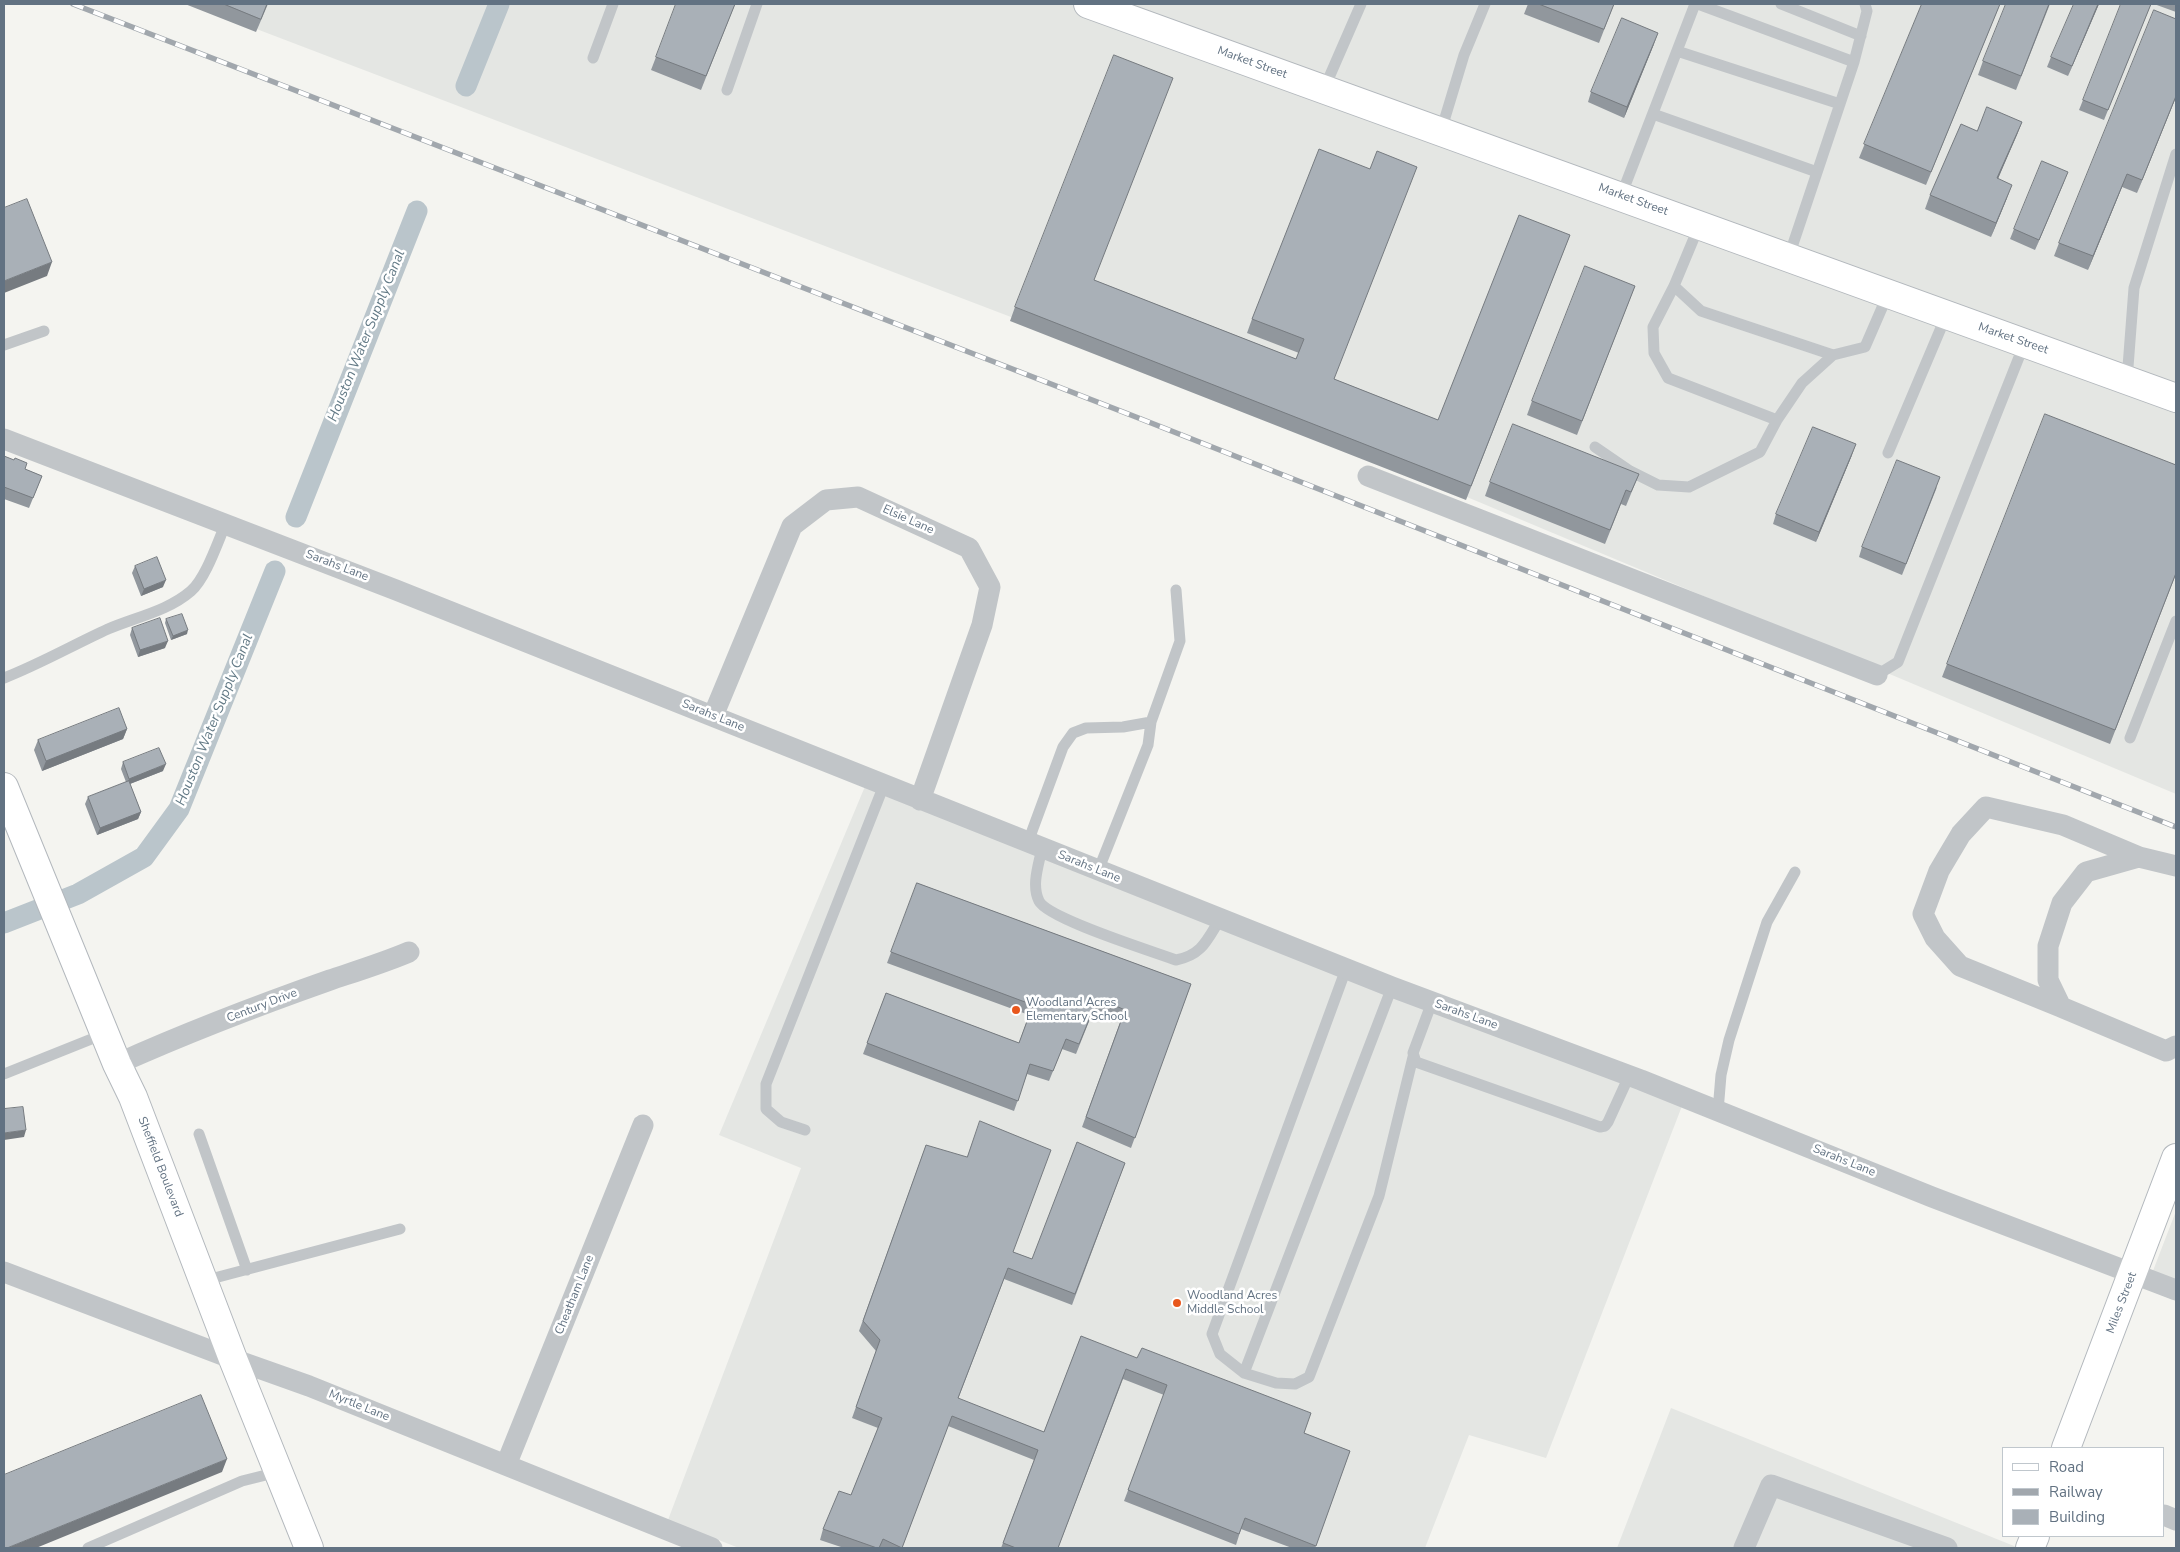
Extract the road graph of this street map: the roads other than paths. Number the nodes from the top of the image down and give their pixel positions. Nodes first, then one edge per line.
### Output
1 (613, 4) edge
2 (757, 4) edge
3 (1088, 4) edge
4 (1361, 4) edge
5 (1485, 4) edge
6 (1696, 4) edge
7 (1781, 4) edge
8 (1865, 4) edge
9 (1861, 36) junction
10 (1677, 51) junction
11 (593, 58) dead end
12 (1854, 62) junction
13 (1324, 89) junction
14 (727, 90) dead end
15 (1840, 104) junction
16 (1653, 114) junction
17 (1441, 132) junction
18 (2176, 154) edge
19 (1817, 172) junction
20 (1621, 196) junction
21 (1700, 224) junction
22 (1789, 256) junction
23 (1674, 286) junction
24 (1889, 292) junction
25 (1946, 316) junction
26 (44, 331) dead end
27 (2025, 342) junction
28 (4, 345) edge
29 (1833, 355) junction
30 (2127, 380) junction
31 (2176, 398) edge
32 (1777, 420) junction
33 (4, 439) edge
34 (1595, 447) dead end
35 (1888, 453) dead end
36 (1368, 476) dead end
37 (226, 523) junction
38 (1176, 590) dead end
39 (2176, 621) edge
40 (1877, 675) joint
41 (4, 678) edge
42 (713, 716) junction
43 (1151, 722) junction
44 (2130, 738) dead end
45 (884, 785) junction
46 (4, 787) edge
47 (920, 800) junction
48 (1035, 845) junction
49 (2139, 857) junction
50 (2176, 866) edge
51 (1098, 871) junction
52 (1795, 872) dead end
53 (1220, 919) junction
54 (409, 952) dead end
55 (1346, 969) junction
56 (1392, 987) junction
57 (1432, 1002) junction
58 (2061, 1007) junction
59 (106, 1034) junction
60 (2176, 1046) edge
61 (1413, 1057) junction
62 (118, 1064) junction
63 (4, 1074) edge
64 (1629, 1076) junction
65 (1718, 1111) junction
66 (643, 1125) dead end
67 (805, 1130) dead end
68 (199, 1134) dead end
69 (2176, 1158) edge
70 (400, 1229) dead end
71 (247, 1270) junction
72 (4, 1272) edge
73 (2133, 1273) junction
74 (203, 1282) junction
75 (2176, 1290) edge
76 (233, 1360) junction
77 (1244, 1373) junction
78 (2066, 1447) edge
79 (506, 1465) junction
80 (279, 1472) junction
81 (88, 1548) edge
82 (309, 1548) edge
83 (712, 1548) edge
84 (1744, 1548) edge
85 (1947, 1548) edge

1 - 11 lane
2 - 14 lane
3 - 13 main road, Market Street
4 - 13 lane
5 - 17 lane
6 - 10 lane
6 - 12 lane
7 - 9 lane
8 - 9 lane
9 - 12 lane
10 - 15 lane
10 - 16 lane
12 - 15 lane
13 - 17 main road, Market Street
15 - 19 lane
16 - 19 lane
16 - 20 lane
17 - 20 main road, Market Street
18 - 30 lane
19 - 22 lane
20 - 21 main road, Market Street
21 - 22 main road, Market Street
21 - 23 lane
22 - 24 main road, Market Street
23 - 29 lane
23 - 32 lane
24 - 25 main road, Market Street
24 - 29 lane
25 - 27 main road, Market Street
25 - 35 lane
26 - 28 lane
27 - 30 main road, Market Street
27 - 40 lane
29 - 32 lane
30 - 31 main road, Market Street
32 - 34 lane
33 - 37 street, Sarahs Lane
36 - 40 street
37 - 41 lane
37 - 42 street, Sarahs Lane
38 - 43 lane
39 - 44 lane
42 - 45 street, Sarahs Lane
42 - 47 street, Elsie Lane
43 - 48 lane
43 - 51 lane
45 - 47 street, Sarahs Lane
45 - 67 lane
46 - 59 main road, Sheffield Boulevard
47 - 48 street, Sarahs Lane
48 - 51 street, Sarahs Lane
48 - 53 lane
49 - 50 street
49 - 58 street
49 - 58 street
51 - 53 street, Sarahs Lane
52 - 65 lane
53 - 55 street, Sarahs Lane
54 - 62 street, Century Drive
55 - 56 street, Sarahs Lane
55 - 77 lane
56 - 57 street, Sarahs Lane
56 - 77 lane
57 - 61 lane
57 - 64 street, Sarahs Lane
58 - 60 street
59 - 62 main road, Sheffield Boulevard
59 - 63 lane
61 - 64 lane
61 - 77 lane
62 - 74 main road, Sheffield Boulevard
64 - 65 street, Sarahs Lane
65 - 73 street, Sarahs Lane
66 - 79 street, Cheatham Lane
68 - 71 lane
69 - 73 main road, Miles Street
70 - 71 lane
71 - 74 lane
72 - 76 street, Myrtle Lane
73 - 75 street, Sarahs Lane
73 - 78 main road, Miles Street
74 - 76 main road, Sheffield Boulevard
76 - 79 street, Myrtle Lane
76 - 80 main road, Sheffield Boulevard
79 - 83 street, Myrtle Lane
80 - 81 lane
80 - 82 main road, Sheffield Boulevard
84 - 85 street

